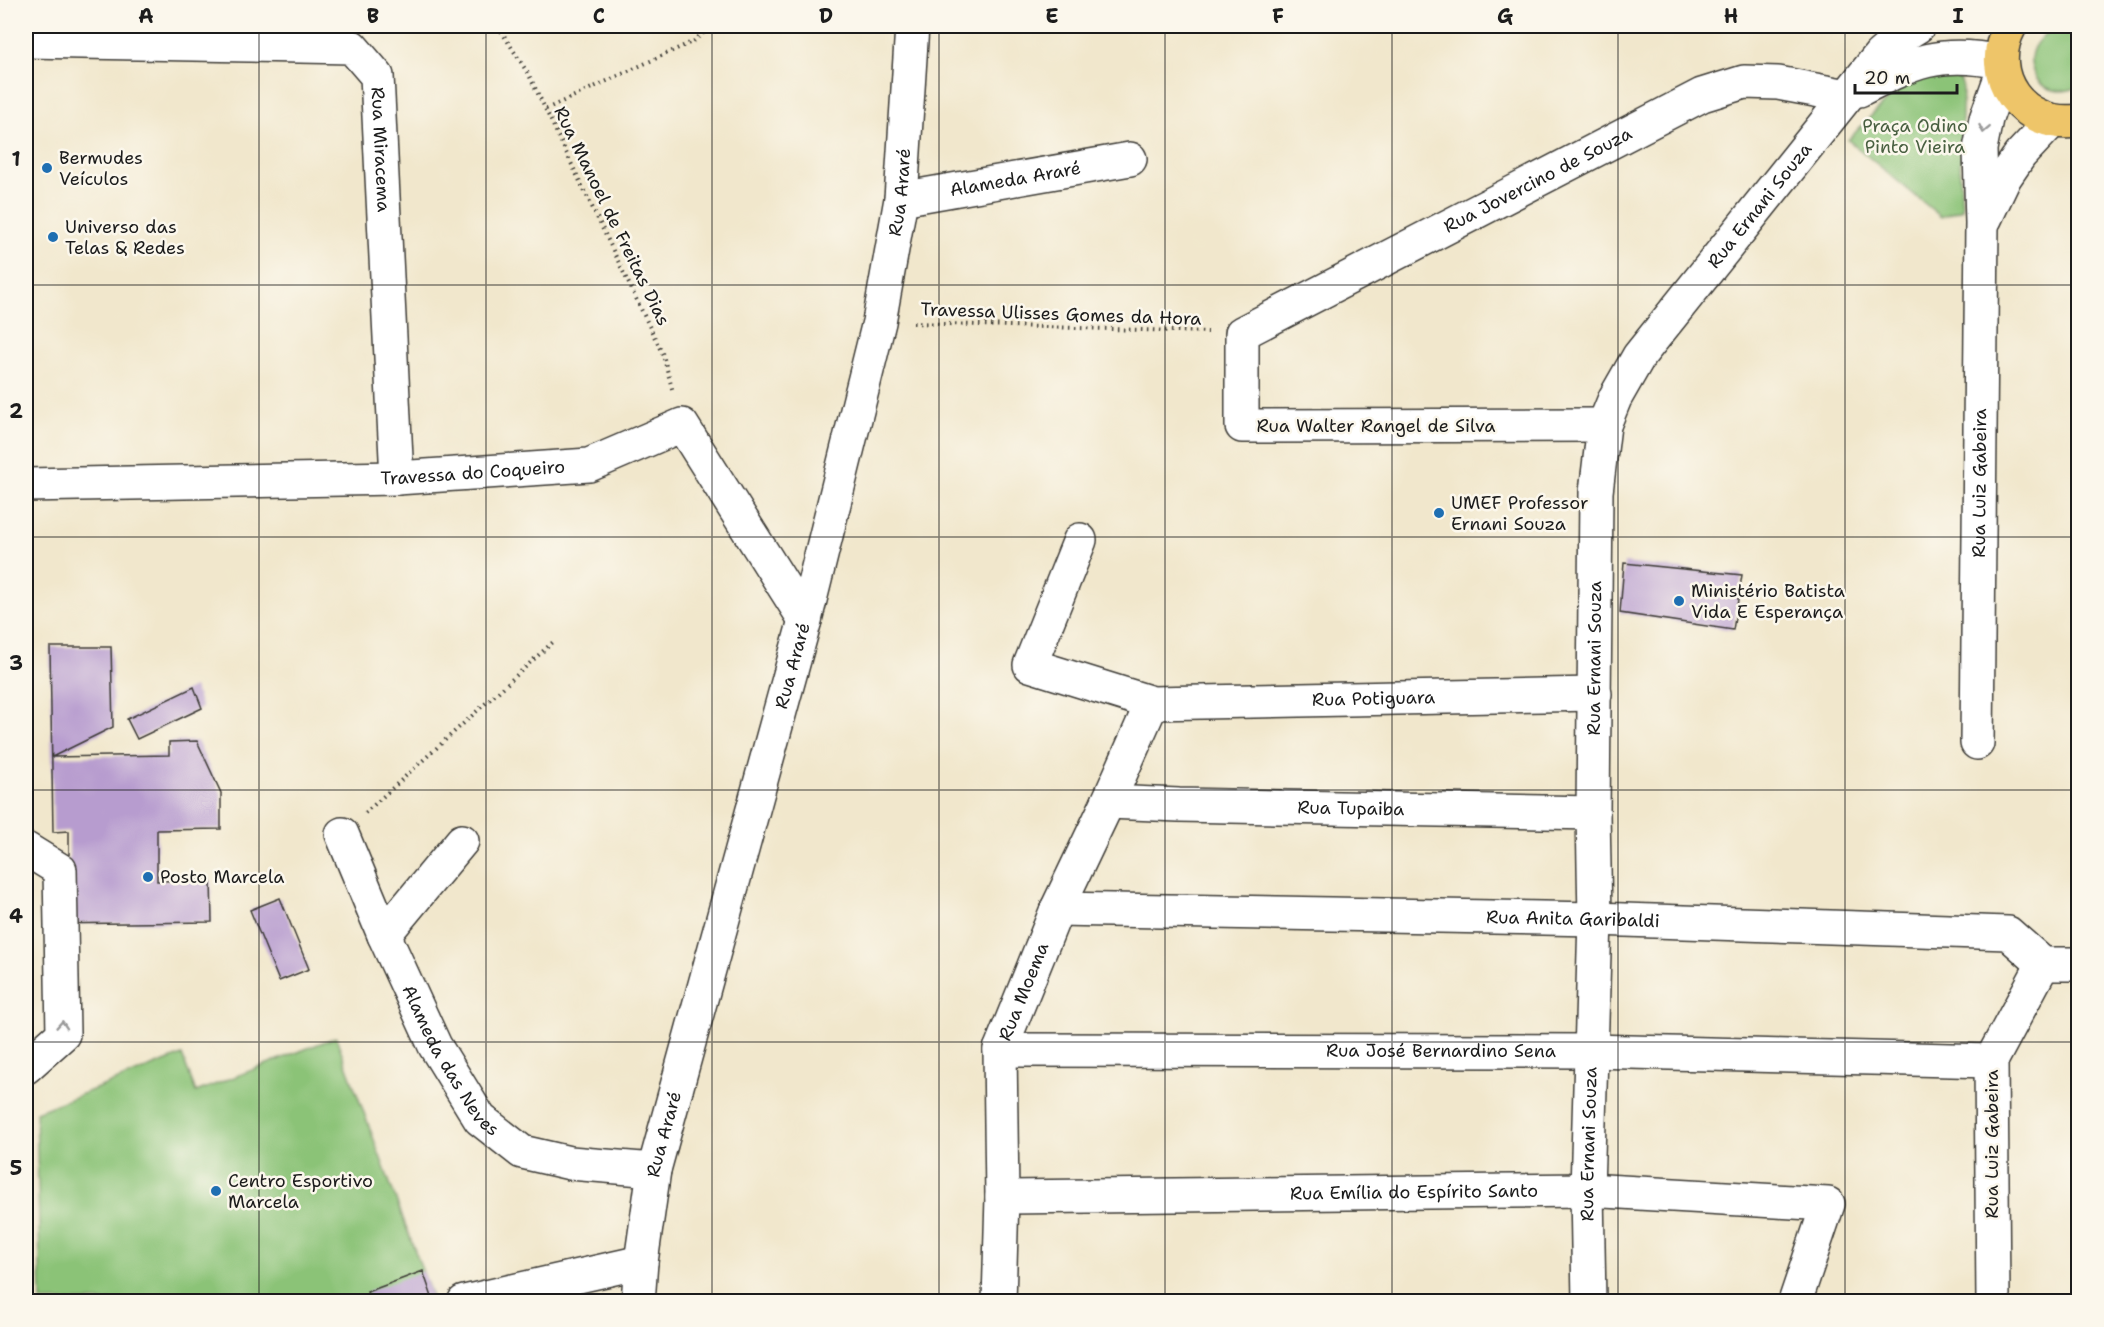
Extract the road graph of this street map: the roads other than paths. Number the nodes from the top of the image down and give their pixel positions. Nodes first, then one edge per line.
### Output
1 (912, 26) edge
2 (1918, 26) edge
3 (2010, 26) edge
4 (26, 41) edge
5 (2002, 68) junction
6 (1846, 96) junction
7 (2065, 121) edge
8 (1130, 159) dead end
9 (901, 199) junction
10 (1982, 223) junction
11 (1242, 333) joint
12 (1604, 424) junction
13 (397, 478) junction
14 (26, 485) edge
15 (1080, 540) dead end
16 (805, 620) junction
17 (1595, 694) junction
18 (1152, 703) junction
19 (1977, 743) dead end
20 (1108, 802) junction
21 (1593, 813) junction
22 (342, 834) road end
23 (462, 841) dead end
24 (26, 849) edge
25 (1057, 909) junction
26 (1595, 919) junction
27 (384, 935) junction
28 (2043, 964) junction
29 (2079, 964) edge
30 (1000, 1050) junction
31 (1591, 1051) junction
32 (1991, 1061) junction
33 (26, 1067) edge
34 (654, 1170) junction
35 (1587, 1190) junction
36 (1002, 1197) junction
37 (641, 1262) junction
38 (464, 1302) edge
39 (638, 1302) edge
40 (999, 1302) edge
41 (1589, 1302) edge
42 (1795, 1302) edge
43 (1993, 1302) edge

1 - 9 street, Rua Araré
2 - 6 street, Rua Ernani Souza
3 - 5 main road
4 - 13 street, Rua Miracema
5 - 6 street, Rua Ernani Souza
5 - 7 main road
5 -> 10 street, Rua Luiz Gabeira
6 - 11 street, Rua Jovercino de Souza
6 - 12 street, Rua Ernani Souza
7 - 10 street, Rua Luiz Gabeira
8 - 9 street, Alameda Araré
9 - 16 street, Rua Araré
10 - 19 street, Rua Luiz Gabeira
11 - 12 street, Rua Walter Rangel de Silva
12 - 17 street, Rua Ernani Souza
13 - 14 street, Travessa do Coqueiro
13 - 16 street, Travessa do Coqueiro
15 - 18 street, Rua Potiguara
16 - 34 street, Rua Araré
17 - 18 street, Rua Potiguara
17 - 21 street, Rua Ernani Souza
18 - 20 street, Rua Moema
20 - 21 street, Rua Tupaiba
20 - 25 street, Rua Moema
21 - 26 street, Rua Ernani Souza
22 - 27 street, Alameda das Neves
23 - 27 street
33 -> 24 street
25 - 26 street, Rua Anita Garibaldi
25 - 30 street, Rua Moema
26 - 28 street, Rua Anita Garibaldi
26 - 31 street, Rua Ernani Souza
27 - 34 street, Alameda das Neves
28 - 29 street
28 - 32 street, Rua Luiz Gabeira
30 - 31 street, Rua José Bernardino Sena
30 - 36 street, Rua Moema
31 - 32 street, Rua José Bernardino Sena
31 - 35 street, Rua Ernani Souza
32 - 43 street, Rua Luiz Gabeira
34 - 37 street, Rua Araré
35 - 36 street, Rua Emília do Espírito Santo
35 - 41 street, Rua Ernani Souza
35 - 42 street, Rua Emília do Espírito Santo
36 - 40 street, Rua Moema
37 - 38 street
37 - 39 street, Rua Araré

